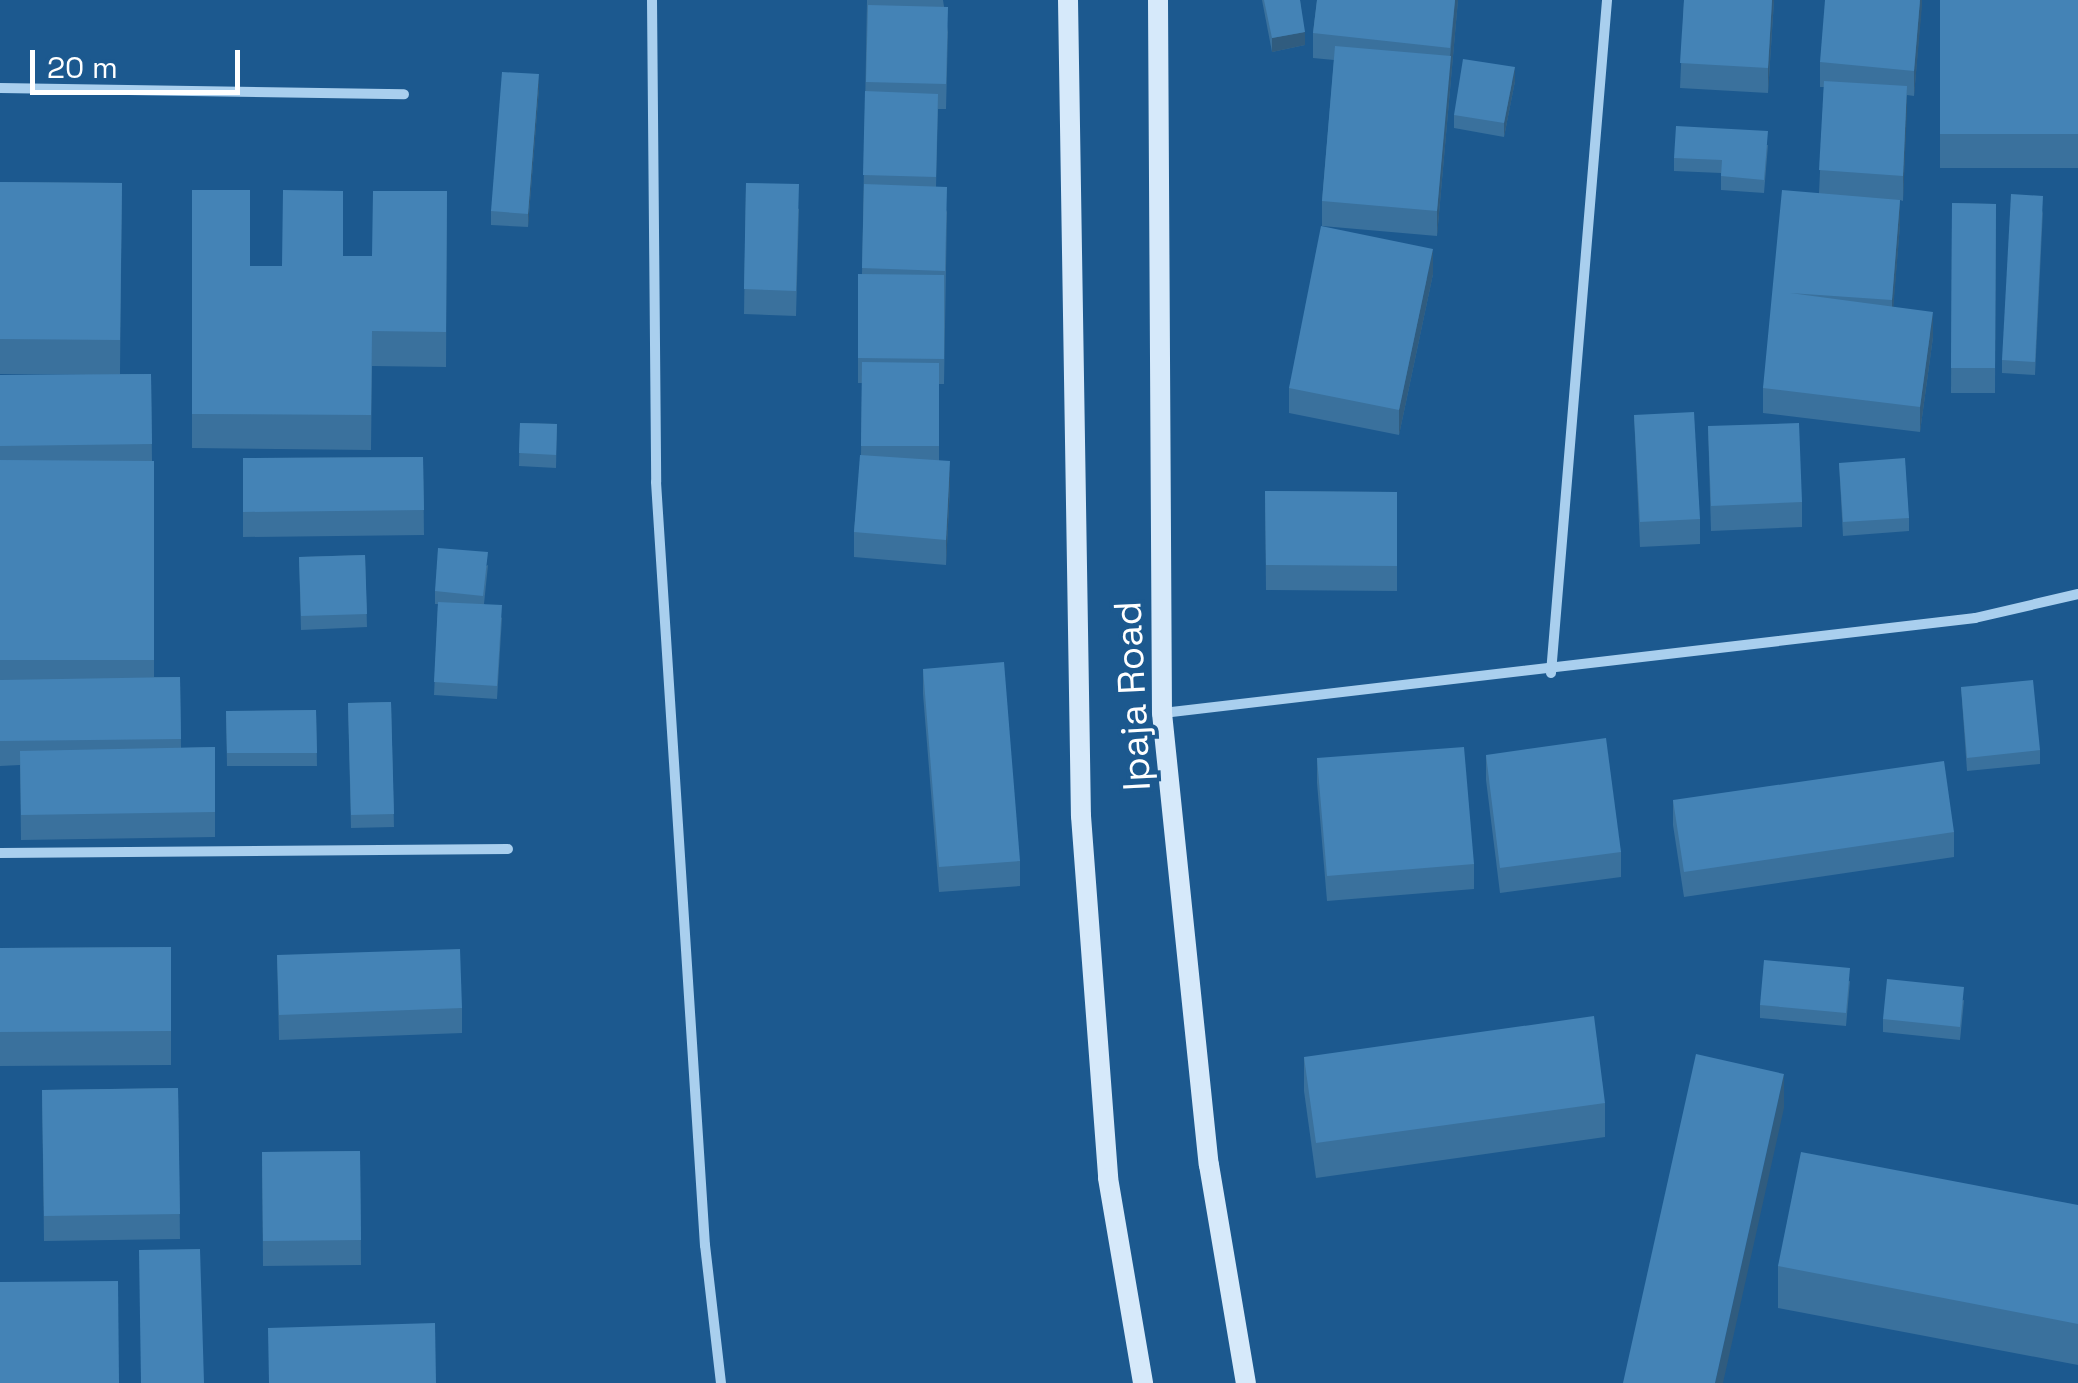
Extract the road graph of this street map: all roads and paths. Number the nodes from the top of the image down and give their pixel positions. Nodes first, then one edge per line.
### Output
1 (652, 0) edge
2 (1068, 0) edge
3 (1158, 0) edge
4 (1607, 0) edge
5 (0, 88) edge
6 (404, 94) dead end
7 (2078, 594) edge
8 (1552, 672) junction
9 (1162, 713) junction
10 (508, 849) dead end
11 (0, 853) edge
12 (722, 1383) edge
13 (1143, 1383) edge
14 (1246, 1383) edge

1 - 12 street
2 - 13 main road, Ipaja Road
3 - 9 main road, Ipaja Road
4 - 8 street
5 - 6 street
7 - 8 street
8 - 9 street
9 - 14 main road, Ipaja Road
10 - 11 street

